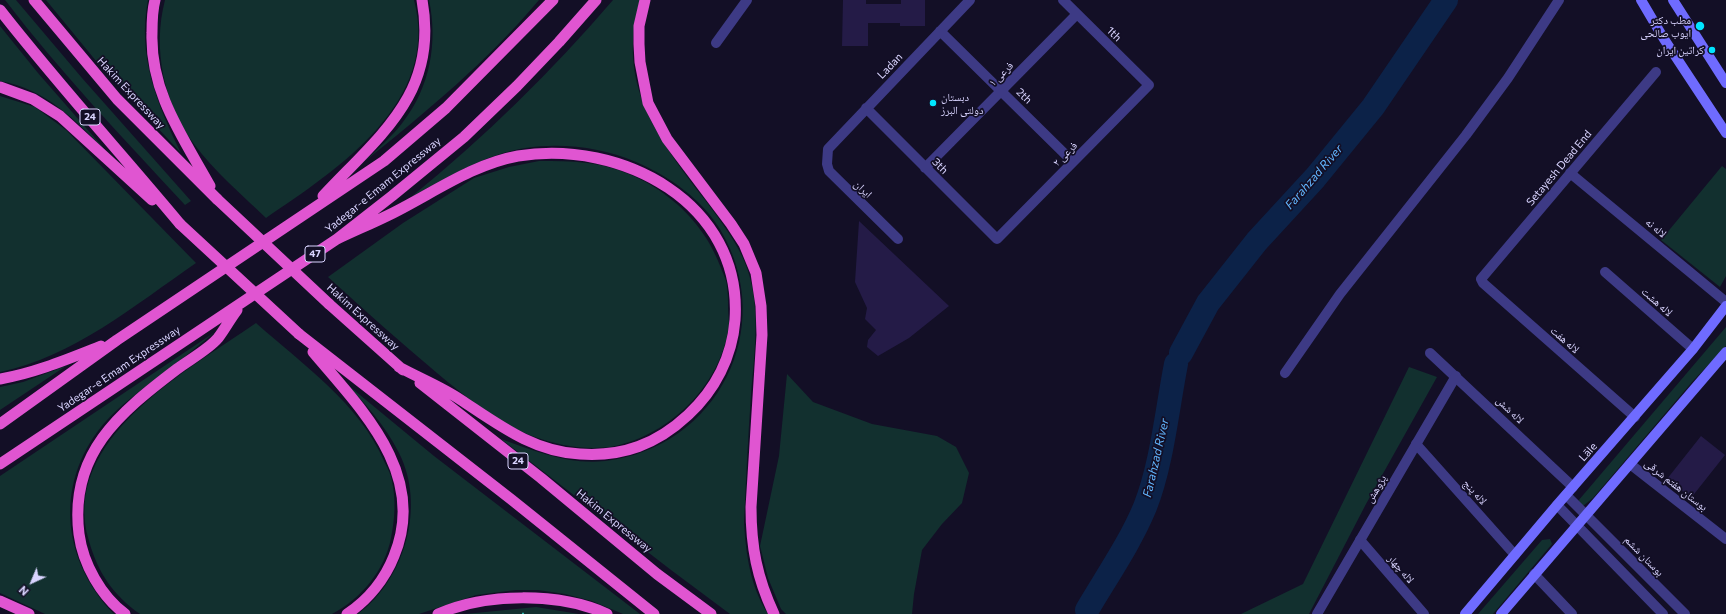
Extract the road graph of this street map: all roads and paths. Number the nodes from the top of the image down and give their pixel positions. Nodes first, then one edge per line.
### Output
1 (34, 0) edge
2 (155, 0) edge
3 (422, 0) edge
4 (553, 0) edge
5 (596, 0) edge
6 (646, 0) edge
7 (746, 0) edge
8 (970, 0) edge
9 (1063, 0) edge
10 (1559, 0) edge
11 (1673, 0) edge
12 (1640, 1) edge
13 (0, 10) edge
14 (1077, 14) junction
15 (940, 31) junction
16 (716, 43) dead end
17 (1656, 72) dead end
18 (1726, 83) edge
19 (1149, 85) joint
20 (0, 88) edge
21 (1001, 90) junction
22 (866, 108) junction
23 (1726, 133) edge
24 (828, 149) joint
25 (1073, 162) junction
26 (925, 168) junction
27 (1570, 173) junction
28 (217, 199) junction
29 (311, 210) junction
30 (180, 224) junction
31 (337, 239) junction
32 (898, 239) dead end
33 (997, 239) joint
34 (1605, 272) dead end
35 (1481, 279) joint
36 (1726, 302) edge
37 (240, 304) junction
38 (1726, 306) edge
39 (299, 334) junction
40 (116, 340) junction
41 (1693, 350) junction
42 (1430, 352) dead end
43 (1726, 352) edge
44 (399, 367) junction
45 (1285, 373) dead end
46 (1456, 376) junction
47 (0, 379) edge
48 (1635, 417) junction
49 (0, 424) edge
50 (1416, 444) junction
51 (0, 464) edge
52 (1630, 464) junction
53 (1573, 487) junction
54 (1566, 495) junction
55 (1557, 505) junction
56 (1587, 514) junction
57 (1577, 525) junction
58 (1726, 539) edge
59 (1360, 540) junction
60 (1515, 555) junction
61 (1534, 574) junction
62 (0, 601) edge
63 (29, 614) edge
64 (125, 614) edge
65 (347, 614) edge
66 (438, 614) edge
67 (607, 614) edge
68 (654, 614) edge
69 (711, 614) edge
70 (774, 614) edge
71 (1317, 614) edge
72 (1424, 614) edge
73 (1466, 614) edge
74 (1501, 614) edge
75 (1572, 614) edge
76 (1663, 614) edge
77 (1685, 614) edge

1 - 28 highway, Hakim Expressway / 24
2 - 28 highway
3 - 29 highway
4 - 29 highway, Yadegar-e Emam Expressway
5 - 31 highway, Yadegar-e Emam Expressway / 47
6 - 70 highway
7 - 16 street
8 - 15 street, Ladan
9 - 14 street, 1th
10 - 45 street
11 - 18 main road
12 - 23 main road
13 - 30 highway, 24
14 - 19 street, 1th
14 - 21 street, فرعی ۱
15 - 21 street, 2th
15 - 22 street, Ladan
17 - 27 street, Setayesh Dead End
19 - 25 street, فرعی ۲
20 - 30 highway
21 - 25 street, 2th
21 - 26 street, فرعی ۱
22 - 24 street, Ladan
22 - 26 street, 3th
24 - 32 street, ایران
25 - 33 street, فرعی ۲
26 - 33 street, 3th
27 - 35 street, Setayesh Dead End
27 - 36 street, لاله نه
28 - 44 highway, Hakim Expressway / 24, bridge
29 - 40 highway, Yadegar-e Emam Expressway
30 - 39 highway, 24, bridge
31 - 37 highway, Yadegar-e Emam Expressway / 47
31 - 44 highway
34 - 41 street, لاله هشت
35 - 48 street, لاله هفت
37 - 51 highway, Yadegar-e Emam Expressway / 47
37 - 64 highway
38 - 41 main road, Lāle
39 - 65 highway
39 - 68 highway, 24
40 - 47 highway
40 - 49 highway, Yadegar-e Emam Expressway
41 - 48 main road, Lāle
42 - 46 street, لاله شش
43 - 52 main road
44 - 69 highway, Hakim Expressway / 24
46 - 50 street, پژوهش
46 - 53 street, لاله شش
48 - 53 main road, Lāle
50 - 59 street, پژوهش
50 - 60 street, لاله پنج
52 - 56 main road
52 - 58 street, بوستان هفتم شرقی
53 - 54 main road, Lāle
54 - 55 main road, Lāle
54 - 56 street, بوستان ششم
55 - 57 street
55 - 60 main road, Lāle
56 - 57 main road
56 - 77 street, بوستان ششم
57 - 61 main road
57 - 76 street
59 - 71 street, پژوهش
59 - 72 street, لاله چهار
60 - 73 main road, Lāle
61 - 74 main road
61 - 75 street
62 - 63 highway
66 - 67 highway

